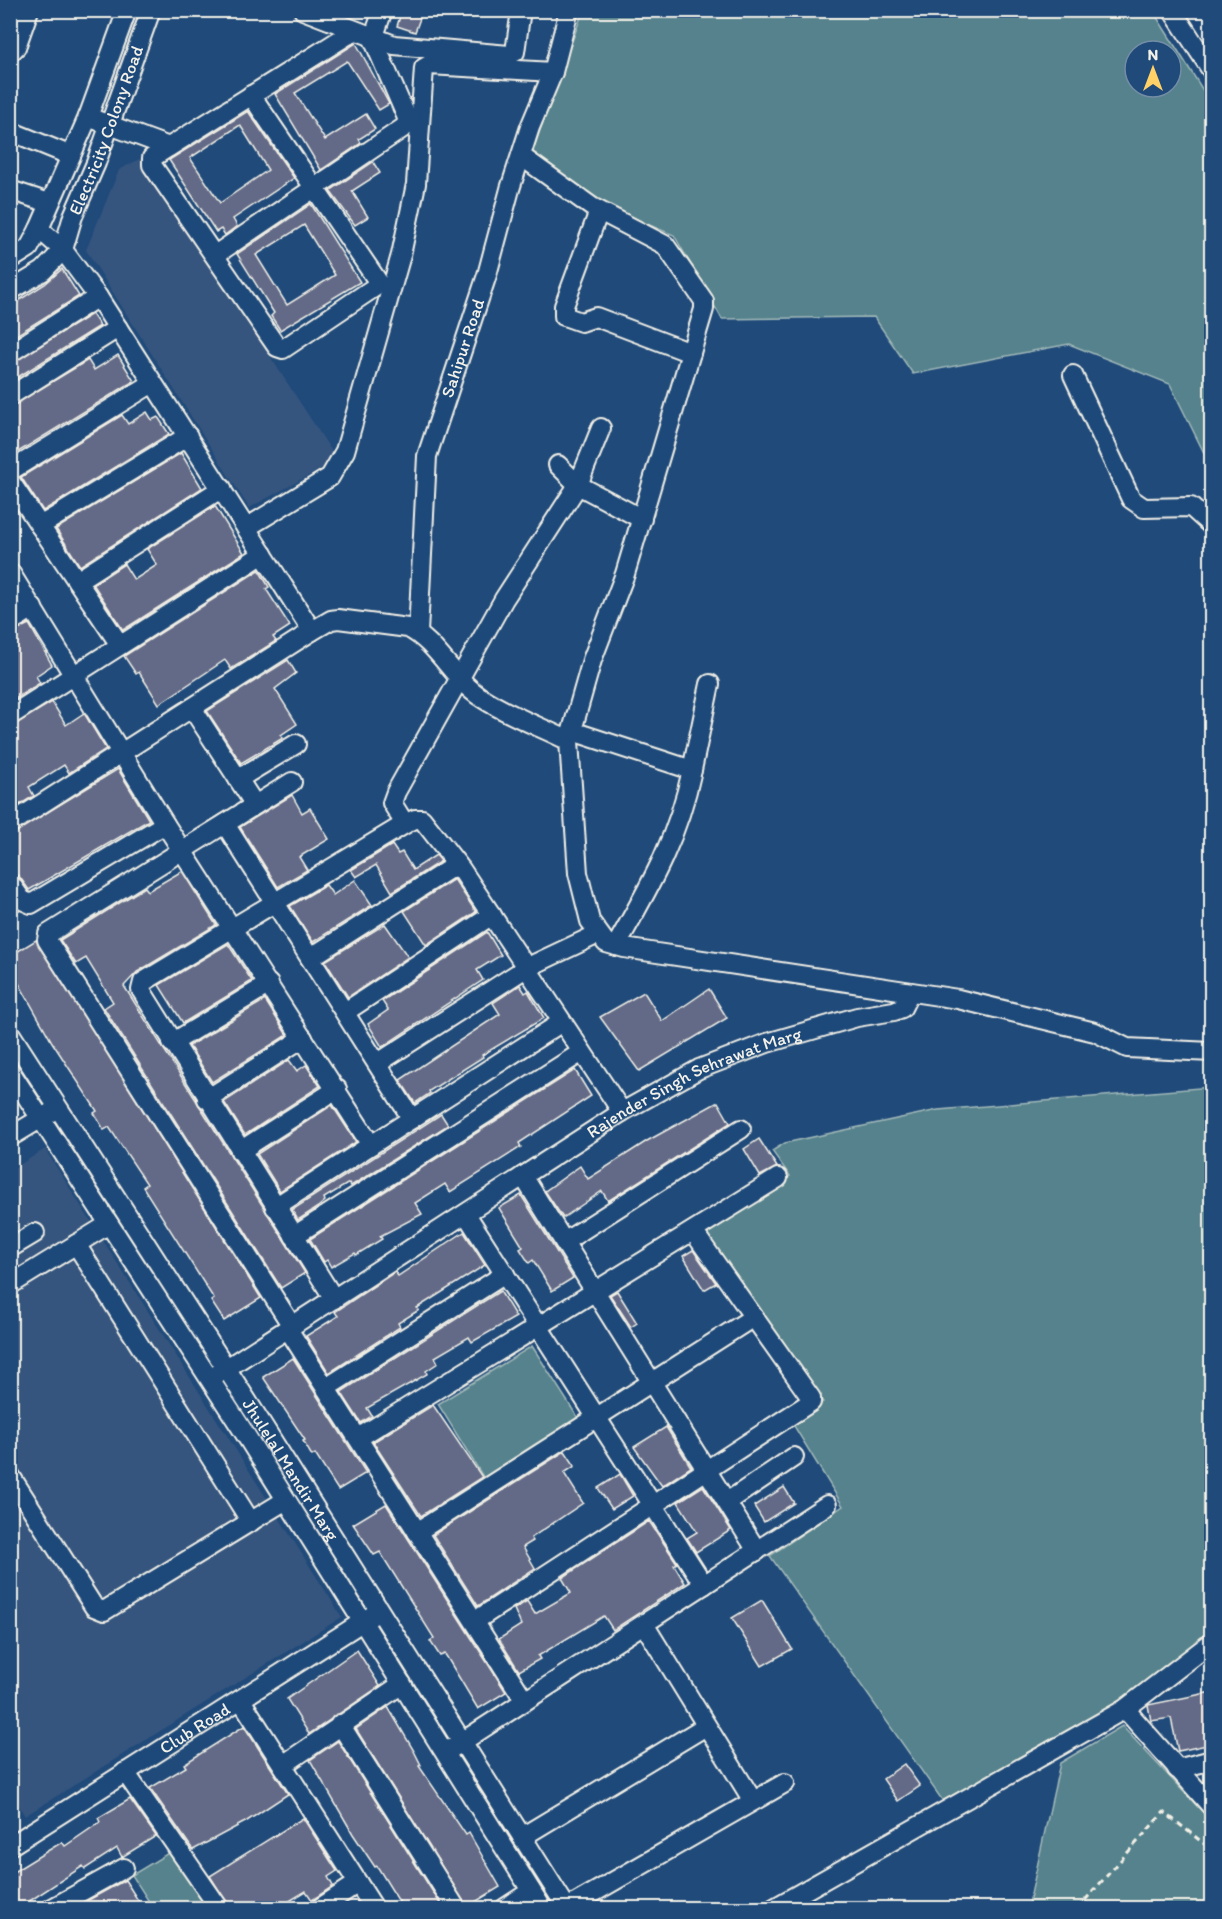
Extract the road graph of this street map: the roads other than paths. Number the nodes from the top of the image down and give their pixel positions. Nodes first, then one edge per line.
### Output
1 (29, 10) edge
2 (127, 10) edge
3 (151, 10) edge
4 (303, 10) edge
5 (383, 10) edge
6 (521, 10) edge
7 (568, 10) edge
8 (1172, 10) edge
9 (1196, 10) edge
10 (354, 31) junction
11 (1212, 35) edge
12 (374, 39) junction
13 (10, 52) edge
14 (1212, 71) edge
15 (553, 72) junction
16 (251, 95) junction
17 (88, 117) junction
18 (109, 127) junction
19 (10, 131) edge
20 (169, 147) junction
21 (69, 155) junction
22 (520, 156) junction
23 (314, 188) junction
24 (10, 190) edge
25 (49, 203) junction
26 (599, 211) junction
27 (39, 229) junction
28 (63, 250) junction
29 (215, 255) junction
30 (10, 260) edge
31 (10, 291) edge
32 (98, 297) junction
33 (118, 328) junction
34 (691, 352) junction
35 (10, 353) edge
36 (1073, 375) dead end
37 (152, 384) junction
38 (10, 396) edge
39 (601, 428) dead end
40 (188, 436) junction
41 (558, 465) dead end
42 (10, 471) edge
43 (10, 482) edge
44 (578, 485) junction
45 (222, 488) junction
46 (642, 519) junction
47 (40, 526) junction
48 (1212, 526) edge
49 (246, 528) junction
50 (263, 554) junction
51 (10, 572) edge
52 (77, 581) junction
53 (33, 608) junction
54 (10, 622) edge
55 (312, 631) junction
56 (418, 633) junction
57 (120, 645) junction
58 (74, 674) junction
59 (462, 678) junction
60 (710, 684) dead end
61 (192, 708) junction
62 (10, 716) edge
63 (571, 736) junction
64 (296, 744) dead end
65 (122, 753) junction
66 (692, 770) junction
67 (238, 779) junction
68 (292, 782) dead end
69 (255, 806) junction
70 (10, 824) edge
71 (165, 824) junction
72 (225, 824) junction
73 (405, 824) junction
74 (183, 851) junction
75 (457, 864) junction
76 (10, 883) edge
77 (274, 903) junction
78 (492, 915) junction
79 (233, 928) junction
80 (598, 934) junction
81 (616, 946) junction
82 (310, 958) junction
83 (526, 968) junction
84 (269, 984) junction
85 (910, 992) junction
86 (345, 1012) junction
87 (562, 1022) junction
88 (10, 1033) edge
89 (303, 1038) junction
90 (172, 1043) junction
91 (582, 1052) junction
92 (1212, 1052) edge
93 (378, 1063) junction
94 (10, 1071) edge
95 (337, 1089) junction
96 (207, 1099) junction
97 (58, 1107) junction
98 (622, 1112) junction
99 (40, 1118) junction
100 (412, 1119) junction
101 (741, 1129) dead end
102 (10, 1137) edge
103 (371, 1145) junction
104 (240, 1151) junction
105 (523, 1176) junction
106 (778, 1178) dead end
107 (275, 1207) junction
108 (466, 1214) junction
109 (109, 1224) junction
110 (693, 1231) junction
111 (35, 1233) dead end
112 (294, 1236) junction
113 (564, 1242) junction
114 (76, 1244) junction
115 (10, 1248) edge
116 (505, 1274) junction
117 (10, 1285) edge
118 (595, 1292) junction
119 (334, 1299) junction
120 (752, 1318) junction
121 (538, 1327) junction
122 (290, 1328) junction
123 (227, 1368) junction
124 (210, 1380) junction
125 (651, 1382) junction
126 (326, 1388) junction
127 (596, 1417) junction
128 (358, 1438) junction
129 (794, 1457) dead end
130 (707, 1470) junction
131 (10, 1475) edge
132 (286, 1500) junction
133 (727, 1502) junction
134 (654, 1505) junction
135 (827, 1505) dead end
136 (251, 1522) junction
137 (417, 1532) junction
138 (757, 1551) junction
139 (704, 1585) junction
140 (379, 1611) junction
141 (475, 1621) junction
142 (363, 1622) junction
143 (644, 1624) junction
144 (1212, 1642) edge
145 (402, 1684) junction
146 (241, 1700) junction
147 (525, 1701) junction
148 (1125, 1709) junction
149 (340, 1724) junction
150 (706, 1726) junction
151 (462, 1742) junction
152 (445, 1753) junction
153 (1212, 1760) edge
154 (283, 1765) junction
155 (1177, 1769) junction
156 (124, 1772) junction
157 (785, 1783) dead end
158 (753, 1802) junction
159 (1210, 1803) edge
160 (522, 1837) junction
161 (10, 1846) edge
162 (124, 1868) dead end
163 (358, 1883) junction
164 (531, 1891) junction
165 (52, 1908) edge
166 (219, 1908) edge
167 (320, 1908) edge
168 (374, 1908) edge
169 (456, 1908) edge
170 (505, 1908) edge
171 (542, 1908) edge
172 (567, 1908) edge
173 (774, 1908) edge

1 - 13 street
2 - 17 street, Electricity Colony Road
3 - 18 street, Electricity Colony Road
4 - 10 street
5 - 12 street
6 - 12 street
7 - 15 street, Sahipur Road
8 - 14 street
9 - 11 street
10 - 12 street
10 - 16 street
12 - 23 street
15 - 22 street, Sahipur Road
15 - 49 street
16 - 20 street
16 - 23 street
17 - 18 street
17 - 21 street, Electricity Colony Road
18 - 20 street
18 - 28 street, Electricity Colony Road
19 - 21 street
20 - 29 street
21 - 25 street, Electricity Colony Road
22 - 26 street
22 - 56 street, Sahipur Road
23 - 29 street
23 - 29 street
24 - 25 street
25 - 27 street, Electricity Colony Road
26 - 34 street
26 - 34 street
27 - 28 street
27 - 30 street, Electricity Colony Road
28 - 31 street
28 - 32 street
32 - 33 street
32 - 35 street
33 - 37 street
33 - 38 street
34 - 46 street
36 - 48 street
37 - 40 street
37 - 42 street
39 - 44 street
40 - 45 street
40 - 47 street
41 - 44 street
43 - 47 street
44 - 46 street
44 - 59 street
45 - 49 street
45 - 52 street
46 - 63 street
47 - 52 street
49 - 50 street
50 - 55 street
50 - 57 street
51 - 53 street
52 - 57 street
53 - 54 street
53 - 58 street
55 - 56 street
55 - 61 street
56 - 59 street
57 - 58 street
58 - 62 street
58 - 65 street
59 - 63 street
59 - 73 street
60 - 66 street
61 - 65 street
61 - 67 street
63 - 66 street
63 - 80 street
64 - 67 street
65 - 70 street
65 - 71 street
66 - 81 street
67 - 69 street
68 - 69 street
69 - 72 street
71 - 74 street
71 - 76 street
72 - 74 street
72 - 77 street
73 - 75 street
73 - 77 street
74 - 79 street
74 - 122 street
75 - 78 street
75 - 82 street
77 - 79 street
77 - 82 street
78 - 83 street
78 - 86 street
79 - 84 street
79 - 90 street
80 - 81 street
80 - 83 street
81 - 85 street
82 - 86 street
83 - 87 street
83 - 93 street
84 - 89 street
84 - 90 street
85 - 92 street
85 - 98 street, Rajender Singh Sehrawat Marg
86 - 93 street
87 - 91 street
87 - 100 street
88 - 97 street, Jhulelal Mandir Marg
89 - 95 street
89 - 96 street
90 - 96 street
91 - 98 street
91 - 112 street
93 - 100 street
94 - 99 street, Jhulelal Mandir Marg
95 - 103 street
95 - 104 street
96 - 104 street
97 - 99 street
97 - 123 street, Jhulelal Mandir Marg
98 - 105 street, Rajender Singh Sehrawat Marg
99 - 102 street
99 - 109 street, Jhulelal Mandir Marg
100 - 103 street
101 - 113 street
103 - 107 street
104 - 107 street
105 - 108 street, Rajender Singh Sehrawat Marg
105 - 113 street
106 - 110 street
107 - 112 street
108 - 116 street
108 - 119 street, Rajender Singh Sehrawat Marg
109 - 114 street
109 - 124 street, Jhulelal Mandir Marg
110 - 118 street
110 - 120 street
111 - 115 street
112 - 119 street
113 - 118 street
114 - 117 street
114 - 136 street
116 - 121 street
116 - 126 street
118 - 121 street
118 - 125 street
119 - 122 street, Rajender Singh Sehrawat Marg
120 - 125 street
120 - 130 street
121 - 127 street
121 - 128 street
122 - 123 street, Rajender Singh Sehrawat Marg
122 - 126 street
123 - 124 street, Rajender Singh Sehrawat Marg
123 - 140 street, Jhulelal Mandir Marg
124 - 132 street, Jhulelal Mandir Marg
125 - 127 street
125 - 130 street
126 - 128 street
127 - 134 street
127 - 137 street
128 - 137 street
129 - 133 street
130 - 133 street
130 - 134 street
131 - 136 street
132 - 136 street
132 - 142 street, Jhulelal Mandir Marg
133 - 138 street
134 - 139 street
134 - 141 street
135 - 138 street
137 - 141 street
138 - 139 street
139 - 143 street
140 - 142 street, Club Road
140 - 151 street, Jhulelal Mandir Marg
141 - 147 street
142 - 145 street, Jhulelal Mandir Marg
142 - 146 street, Club Road
143 - 147 street
143 - 150 street
144 - 148 street
145 - 149 street
145 - 152 street, Jhulelal Mandir Marg
146 - 154 street
146 - 156 street, Club Road
147 - 151 street
148 - 155 street
148 - 173 street
149 - 154 street
149 - 169 street
150 - 158 street
150 - 160 street
151 - 152 street
151 - 160 street, Jhulelal Mandir Marg
152 - 164 street, Jhulelal Mandir Marg
153 - 155 street
154 - 163 street
155 - 159 street
156 - 161 street, Club Road
156 - 166 street
157 - 158 street
158 - 172 street
160 - 172 street, Jhulelal Mandir Marg
162 - 165 street
163 - 167 street
163 - 168 street
164 - 170 street
164 - 171 street, Jhulelal Mandir Marg

